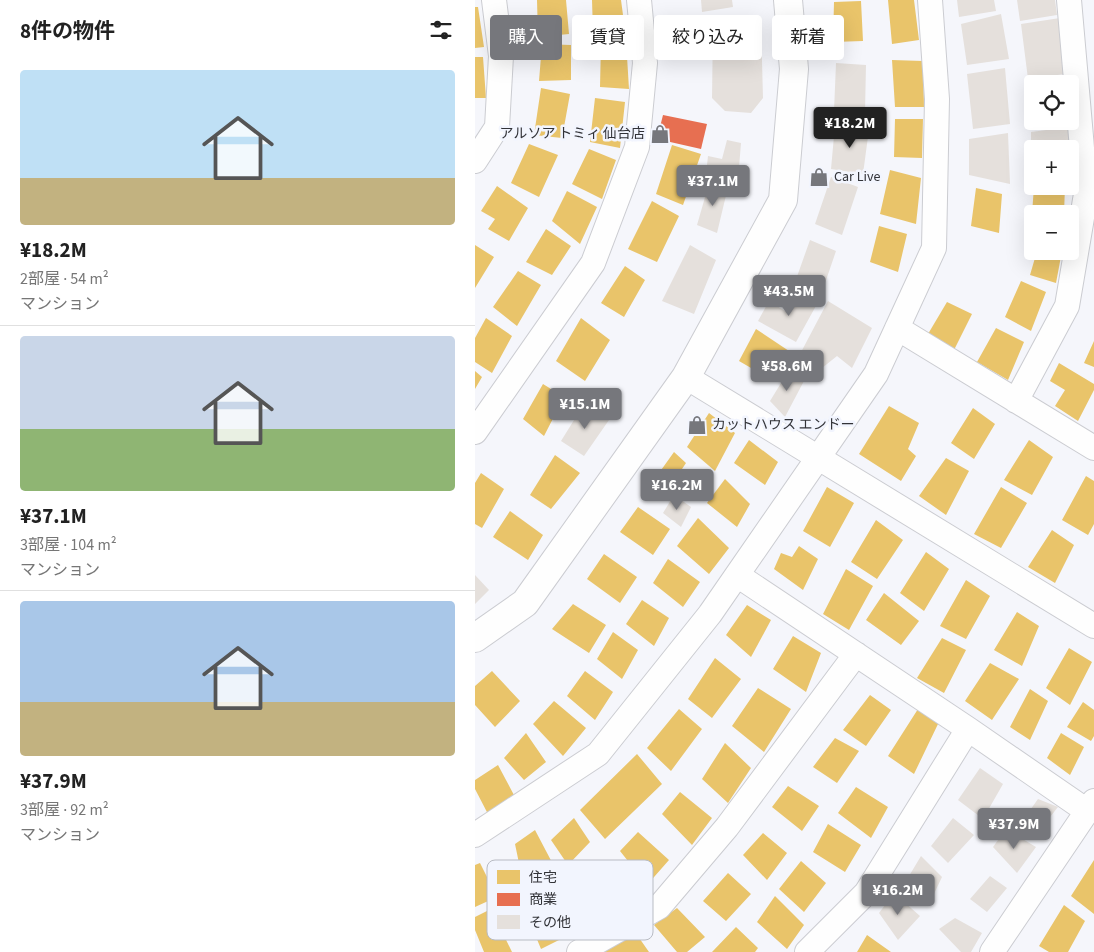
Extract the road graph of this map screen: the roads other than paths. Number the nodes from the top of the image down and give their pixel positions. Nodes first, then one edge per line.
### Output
1 (495, 0) edge
2 (639, 0) edge
3 (788, 0) edge
4 (930, 0) edge
5 (1069, 0) edge
6 (475, 161) edge
7 (897, 328) junction
8 (686, 377) junction
9 (1016, 401) junction
10 (475, 432) edge
11 (1094, 448) edge
12 (818, 457) junction
13 (737, 575) junction
14 (1094, 626) edge
15 (475, 638) edge
16 (857, 654) junction
17 (968, 728) junction
18 (1091, 806) edge
19 (475, 835) edge
20 (653, 910) edge
21 (600, 940) edge
22 (579, 952) edge
23 (807, 952) edge
24 (993, 952) edge

1 - 6 street
2 - 10 street
3 - 8 street
4 - 7 street
5 - 9 street
7 - 9 street
7 - 12 street
8 - 12 street
8 - 15 street
9 - 11 street
12 - 13 street
12 - 14 street
13 - 16 street
13 - 19 street
16 - 17 street
16 - 20 street
17 - 18 street
17 - 23 street
18 - 24 street
21 - 22 street

